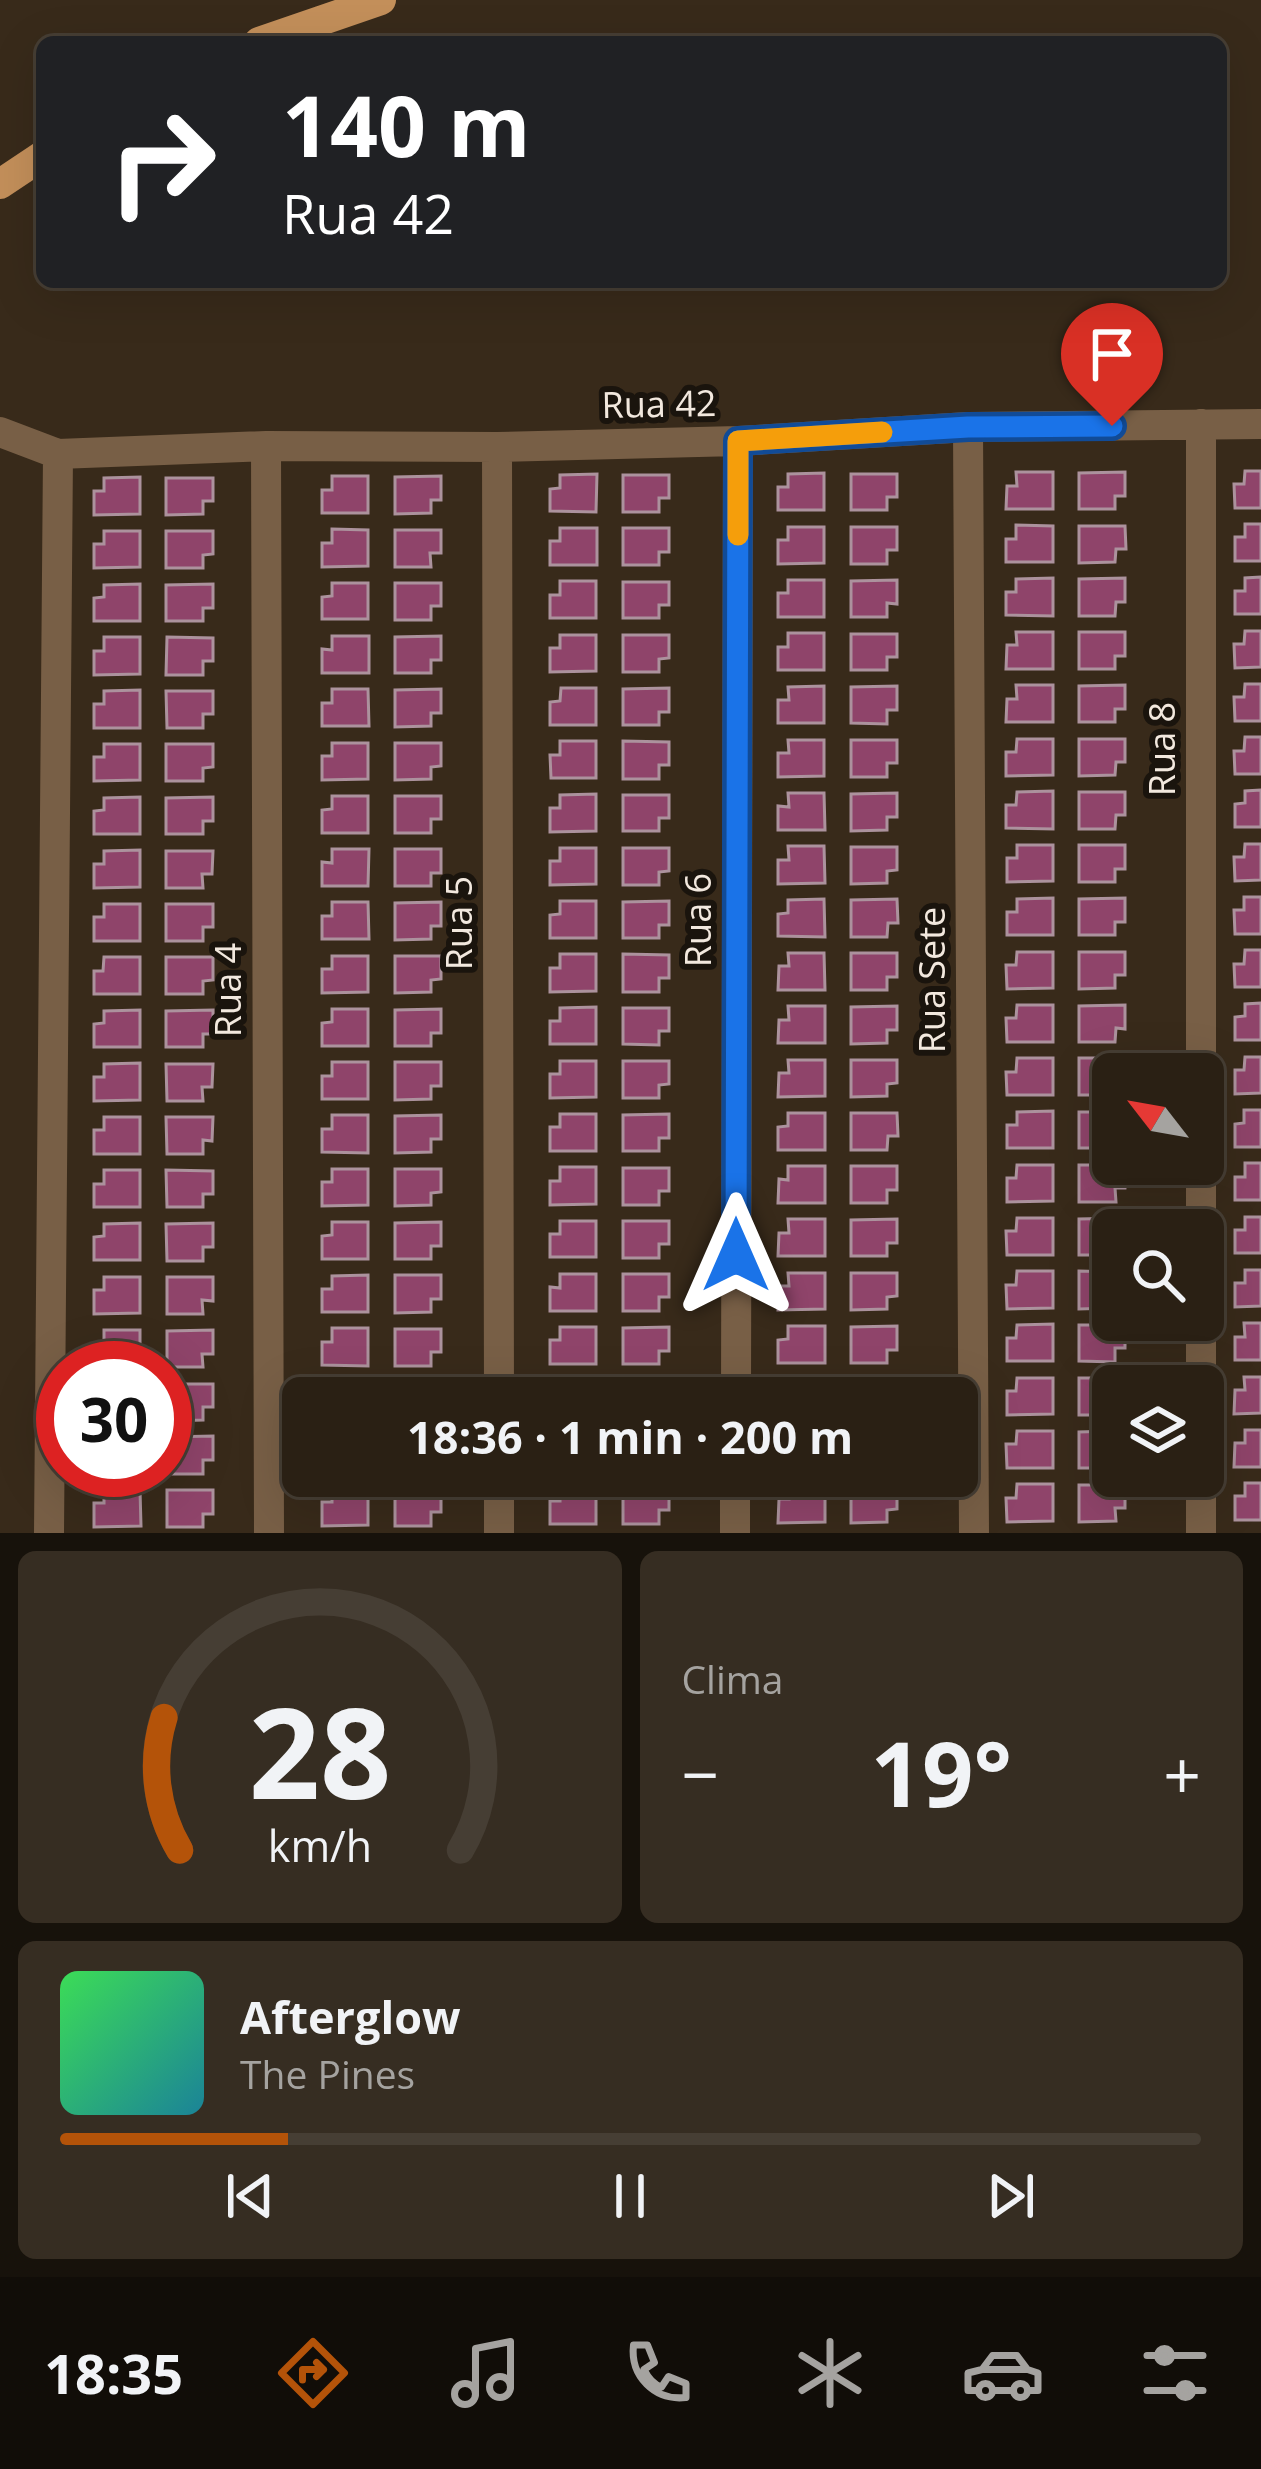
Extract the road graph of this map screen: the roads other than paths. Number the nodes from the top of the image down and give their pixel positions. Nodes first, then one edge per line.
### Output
1 (381, 0) edge
2 (276, 36) edge
3 (36, 160) edge
4 (0, 184) edge
5 (1201, 424) junction
6 (1261, 424) edge
7 (968, 427) junction
8 (0, 432) edge
9 (738, 441) junction
10 (266, 446) junction
11 (497, 448) junction
12 (58, 454) junction
13 (1201, 1053) edge
14 (499, 1377) edge
15 (736, 1377) edge
16 (499, 1497) edge
17 (735, 1497) edge
18 (1202, 1497) edge
19 (49, 1533) edge
20 (269, 1533) edge
21 (499, 1533) edge
22 (735, 1533) edge
23 (974, 1533) edge
24 (1202, 1533) edge

1 - 2 main road
3 - 4 main road
5 - 6 street, Rua 42
5 - 7 street, Rua 42
5 - 13 street, Rua 8
7 - 9 street, Rua 42
7 - 23 street, Rua Sete
8 - 12 street
9 - 11 street, Rua 42
9 - 15 street, Rua 6
10 - 11 street, Rua 42
10 - 12 street, Rua 42
10 - 20 street, Rua 4
11 - 14 street, Rua 5
12 - 19 street
16 - 21 street
17 - 22 street
18 - 24 street

